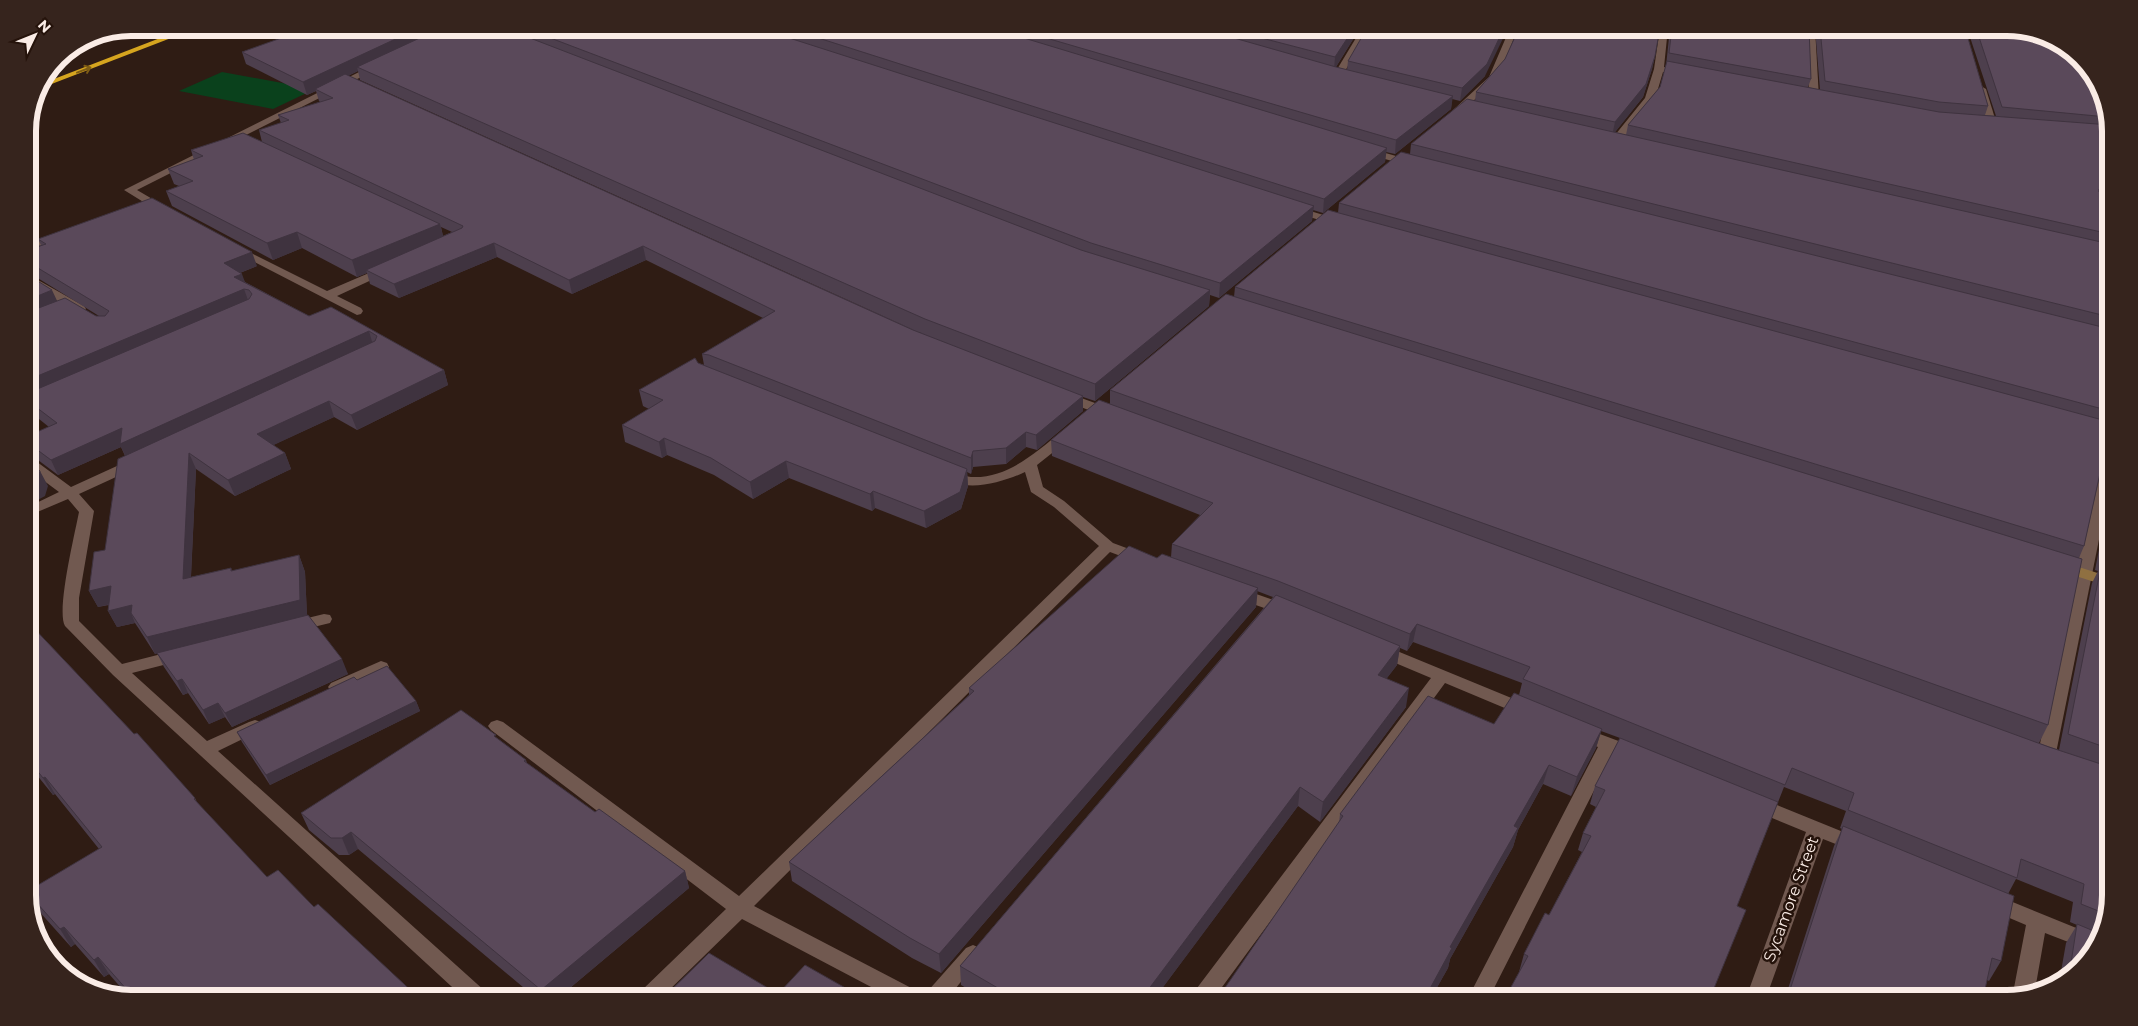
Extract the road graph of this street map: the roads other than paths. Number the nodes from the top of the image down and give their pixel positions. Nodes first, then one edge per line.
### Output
1 (172, 36) edge
2 (1361, 36) edge
3 (1511, 36) edge
4 (1663, 36) edge
5 (1811, 36) edge
6 (390, 60) edge
7 (1658, 69) junction
8 (1338, 76) edge
9 (1697, 76) edge
10 (348, 80) junction
11 (1979, 81) edge
12 (49, 84) edge
13 (366, 88) edge
14 (1814, 98) edge
15 (1448, 119) edge
16 (1992, 125) edge
17 (235, 136) junction
18 (1615, 142) edge
19 (253, 144) edge
20 (1412, 148) dead end
21 (1359, 149) edge
22 (1394, 163) junction
23 (1422, 167) edge
24 (152, 204) junction
25 (1286, 206) edge
26 (1339, 207) edge
27 (134, 210) edge
28 (169, 213) edge
29 (1320, 222) junction
30 (1353, 227) edge
31 (72, 232) edge
32 (36, 244) edge
33 (230, 246) edge
34 (397, 266) edge
35 (36, 283) edge
36 (326, 296) junction
37 (73, 305) junction
38 (357, 311) dead end
39 (55, 312) edge
40 (94, 317) edge
41 (1051, 390) edge
42 (1112, 396) edge
43 (1097, 409) junction
44 (1125, 419) edge
45 (150, 456) edge
46 (1030, 465) junction
47 (934, 466) edge
48 (2102, 467) edge
49 (36, 468) edge
50 (70, 493) junction
51 (36, 508) edge
52 (1108, 546) junction
53 (2046, 562) edge
54 (1162, 566) edge
55 (2085, 574) junction
56 (2102, 579) edge
57 (1225, 588) edge
58 (1270, 604) junction
59 (1257, 619) edge
60 (1306, 619) edge
61 (324, 620) dead end
62 (277, 631) edge
63 (1360, 642) edge
64 (193, 652) edge
65 (381, 667) edge
66 (119, 671) junction
67 (1441, 676) junction
68 (320, 696) edge
69 (1538, 715) edge
70 (267, 720) edge
71 (498, 726) dead end
72 (1565, 726) edge
73 (1609, 744) junction
74 (205, 749) junction
75 (2046, 757) edge
76 (1654, 762) edge
77 (1744, 799) edge
78 (1817, 829) junction
79 (1872, 852) edge
80 (1973, 894) edge
81 (740, 908) junction
82 (2037, 920) junction
83 (987, 938) edge
84 (2089, 941) edge
85 (2025, 988) edge
86 (469, 990) edge
87 (656, 990) edge
88 (897, 990) edge
89 (942, 990) edge
90 (1208, 990) edge
91 (1482, 990) edge
92 (1759, 990) edge

12 -> 1 highway
2 - 8 street
3 - 15 street
4 - 7 street
5 - 14 street
6 - 10 street
7 - 9 street
7 - 18 street
10 - 13 street
10 - 17 street
11 - 16 street
17 - 19 street
17 - 24 street
20 - 22 street
21 - 22 street
22 - 23 street
24 - 27 street
24 - 28 street
25 - 29 street
26 - 29 street
29 - 30 street
31 - 32 street
33 - 36 street
34 - 36 street
35 - 37 street
36 - 38 street
37 - 39 street
37 - 40 street
41 - 43 street
42 - 43 street
43 - 44 street
43 - 46 street
45 - 50 street
46 - 47 street
46 - 52 street
48 - 55 street
49 - 50 street
50 - 51 street
50 - 66 street
52 - 54 street
52 - 81 street
53 - 55 street
55 - 56 street
55 - 75 street
57 - 58 street
58 - 59 street
58 - 60 street
61 - 62 street
63 - 67 street
64 - 66 street
65 - 68 street
66 - 74 street
67 - 69 street
67 - 90 street
70 - 74 street
71 - 81 street
72 - 73 street
73 - 76 street
73 - 91 street
74 - 86 street
77 - 78 street
78 - 79 street
78 - 92 street, Sycamore Street
80 - 82 street
81 - 87 street
81 - 88 street
82 - 84 street
82 - 85 street
83 - 89 street

